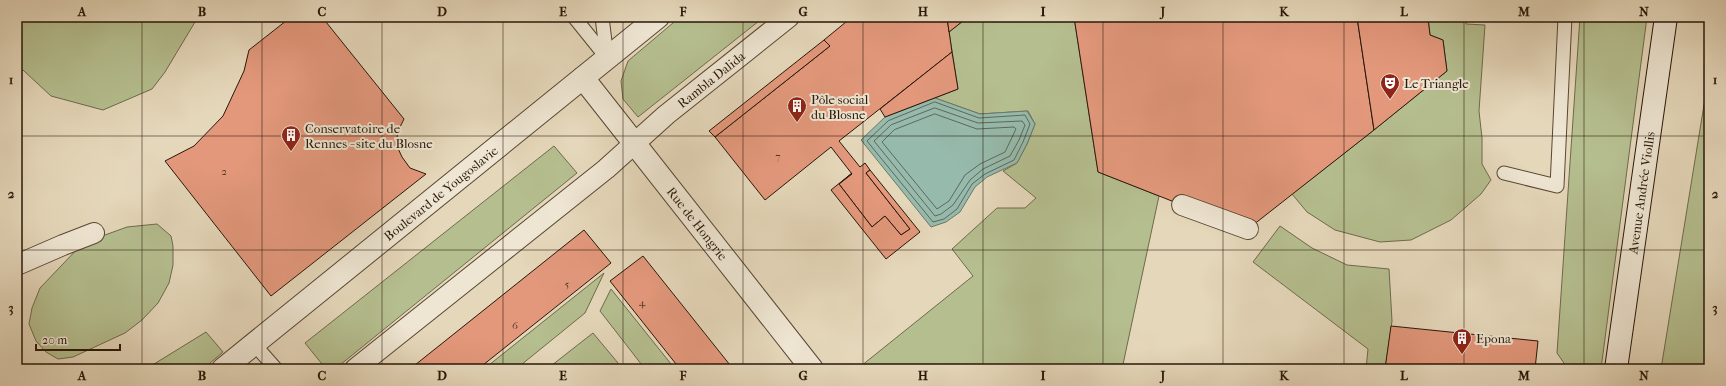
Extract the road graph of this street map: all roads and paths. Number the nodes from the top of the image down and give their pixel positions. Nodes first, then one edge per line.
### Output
1 (574, 17) edge
2 (602, 17) edge
3 (658, 17) edge
4 (789, 17) edge
5 (1565, 17) edge
6 (1666, 17) edge
7 (607, 58) junction
8 (582, 78) junction
9 (635, 144) junction
10 (1504, 173) dead end
11 (1182, 205) dead end
12 (1248, 230) dead end
13 (94, 233) dead end
14 (17, 265) edge
15 (254, 344) junction
16 (223, 369) edge
17 (276, 369) edge
18 (355, 369) edge
19 (812, 369) edge
20 (1616, 369) edge

1 - 7 lane
2 - 7 lane
3 - 7 street, Boulevard de Yougoslavie
4 - 9 street, Rambla Dalida
5 - 10 lane
6 - 20 street, Avenue Andrée Viollis
7 - 8 street, Boulevard de Yougoslavie
8 - 9 street, Rue de Hongrie
8 - 15 street, Boulevard de Yougoslavie
9 - 18 street
9 - 19 street, Rue de Hongrie
11 - 12 street
13 - 14 street
15 - 16 street, Boulevard de Yougoslavie
15 - 17 lane

